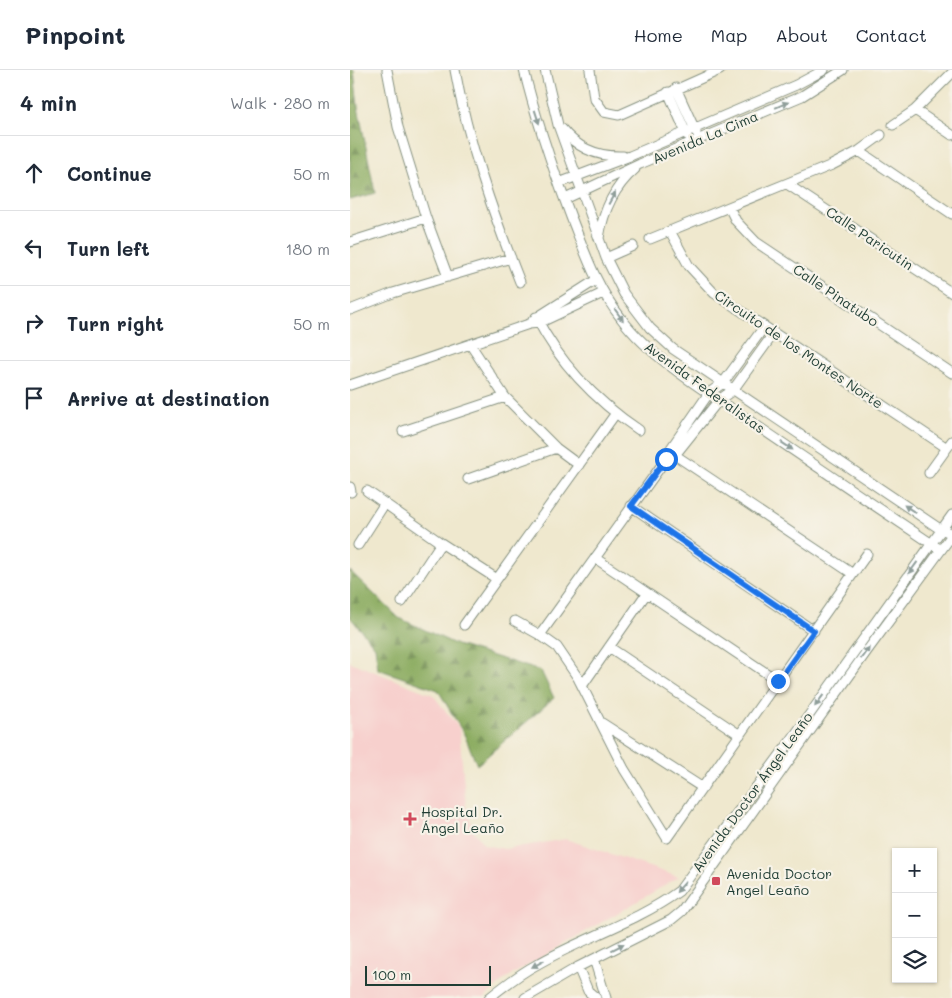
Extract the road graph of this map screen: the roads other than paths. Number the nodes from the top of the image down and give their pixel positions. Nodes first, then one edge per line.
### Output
1 (387, 70) edge
2 (455, 70) edge
3 (524, 70) edge
4 (545, 70) edge
5 (590, 70) edge
6 (720, 70) edge
7 (824, 70) edge
8 (843, 70) edge
9 (952, 73) edge
10 (672, 90) junction
11 (915, 110) junction
12 (558, 125) junction
13 (892, 125) dead end
14 (690, 129) junction
15 (881, 135) dead end
16 (952, 135) edge
17 (700, 139) junction
18 (691, 143) junction
19 (859, 151) junction
20 (630, 156) junction
21 (640, 164) junction
22 (577, 176) junction
23 (559, 183) junction
24 (787, 184) junction
25 (582, 191) junction
26 (564, 199) junction
27 (729, 207) junction
28 (952, 214) edge
29 (426, 218) junction
30 (670, 232) junction
31 (599, 239) junction
32 (650, 239) dead end
33 (350, 242) edge
34 (634, 246) dead end
35 (511, 258) junction
36 (606, 258) junction
37 (448, 277) junction
38 (596, 280) junction
39 (520, 282) dead end
40 (603, 293) junction
41 (952, 293) edge
42 (350, 310) edge
43 (535, 321) junction
44 (764, 326) junction
45 (774, 332) junction
46 (470, 344) junction
47 (741, 360) junction
48 (750, 366) junction
49 (952, 373) edge
50 (723, 383) junction
51 (350, 385) edge
52 (733, 390) junction
53 (709, 393) junction
54 (505, 397) junction
55 (719, 400) junction
56 (616, 414) junction
57 (639, 430) dead end
58 (403, 431) dead end
59 (949, 444) edge
60 (556, 448) junction
61 (670, 455) junction
62 (579, 465) junction
63 (929, 473) dead end
64 (468, 479) dead end
65 (367, 491) dead end
66 (385, 503) junction
67 (631, 506) junction
68 (952, 515) edge
69 (941, 530) junction
70 (952, 535) edge
71 (441, 543) junction
72 (931, 544) junction
73 (358, 545) dead end
74 (941, 550) junction
75 (867, 554) dead end
76 (595, 558) junction
77 (853, 574) junction
78 (497, 579) junction
79 (646, 594) junction
80 (402, 602) dead end
81 (515, 621) dead end
82 (464, 625) dead end
83 (814, 631) junction
84 (540, 635) junction
85 (609, 647) junction
86 (778, 681) junction
87 (582, 686) junction
88 (600, 722) junction
89 (740, 735) junction
90 (703, 788) junction
91 (594, 959) junction
92 (578, 967) junction
93 (489, 998) edge
94 (525, 998) edge
95 (596, 998) edge
96 (606, 998) edge

1 - 29 street
2 - 35 street
3 -> 23 street, Avenida Federalistas
4 - 12 street, Avenida Federalistas
5 - 10 street
6 - 10 street
7 - 14 street, Avenida La Cima
17 -> 8 street, Avenida La Cima
9 - 11 street
10 - 14 street
11 - 13 street
11 - 16 street
12 - 20 street
12 - 22 street, Avenida Federalistas
14 - 17 street
14 - 18 street
14 - 20 street, Avenida La Cima
15 - 19 street
17 - 18 street, Avenida La Cima
18 - 21 street, Avenida La Cima
19 - 24 street
19 - 28 street
20 - 22 street, Avenida La Cima
21 - 25 street, Avenida La Cima
31 -> 21 street
22 - 23 street, Avenida La Cima
22 - 25 street, Avenida Federalistas
23 - 26 street, Avenida Federalistas
24 - 27 street
24 - 41 street, Calle Paricutin
25 - 26 street, Avenida La Cima
25 - 31 street, Avenida Federalistas
26 - 38 street, Avenida Federalistas
27 - 30 street
27 - 49 street, Calle Pinatubo
29 - 33 street
29 - 37 street
30 - 32 street
30 - 44 street, Circuito de los Montes Norte
31 - 36 street, Avenida Federalistas
34 - 36 street
35 - 37 street
35 - 39 street
36 - 50 street, Avenida Federalistas
37 - 42 street
38 - 40 street, Avenida Federalistas
38 - 43 street
40 - 43 street
40 -> 53 street, Avenida Federalistas
43 - 46 street
43 - 56 street
44 - 45 street, Circuito de los Montes Norte
44 - 47 street
45 - 48 street
45 - 59 street, Circuito de los Montes Norte
46 - 51 street
46 - 54 street
47 - 48 street
47 - 50 street
48 - 52 street
50 - 52 street, Avenida Federalistas
50 - 53 street
52 - 55 street
69 -> 52 street, Avenida Federalistas
53 - 55 street, Avenida Federalistas
53 - 61 street
54 - 58 street
54 - 60 street
55 - 61 street
55 -> 72 street, Avenida Federalistas
56 - 57 street
56 - 62 street
59 - 63 street
60 - 62 street
60 - 64 street
61 - 67 street
61 - 77 street
62 - 78 street
65 - 66 street
66 - 71 street
66 - 73 street
67 - 76 street
67 - 83 street
68 - 69 street, Avenida Doctor Ángel Leaño
69 - 70 street, Avenida Federalistas
69 - 72 street, Avenida Doctor Ángel Leaño
70 - 74 street, Avenida Doctor Ángel Leaño
71 - 78 street
71 - 80 street
72 - 74 street, Avenida Federalistas
72 -> 93 street, Avenida Doctor Ángel Leaño
91 -> 74 street, Avenida Doctor Ángel Leaño
75 - 77 street
76 - 79 street
76 - 84 street
77 - 83 street
78 - 82 street
79 - 85 street
79 - 86 street
81 - 84 street
83 - 86 street
84 - 87 street
85 - 87 street
85 - 89 street
86 - 89 street
87 - 88 street
88 - 90 street
88 - 90 street
89 - 90 street
91 - 92 street, Avenida Doctor Ángel Leaño
91 - 96 street
92 - 94 street, Avenida Doctor Ángel Leaño
92 - 95 street

